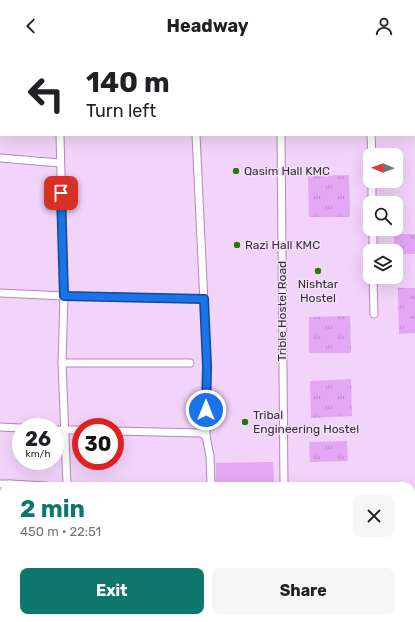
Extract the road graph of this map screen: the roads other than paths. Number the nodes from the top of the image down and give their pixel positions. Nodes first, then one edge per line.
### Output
1 (60, 136) edge
2 (196, 136) edge
3 (281, 136) edge
4 (371, 136) edge
5 (372, 148) edge
6 (0, 158) edge
7 (60, 163) junction
8 (373, 284) edge
9 (0, 293) edge
10 (64, 296) junction
11 (204, 299) junction
12 (374, 314) dead end
13 (62, 363) junction
14 (190, 363) dead end
15 (0, 427) edge
16 (12, 428) edge
17 (66, 430) junction
18 (72, 430) edge
19 (124, 431) edge
20 (206, 436) junction
21 (67, 482) edge
22 (210, 482) edge
23 (284, 482) edge

1 - 7 street
2 - 11 street
3 - 23 street, Trible Hostel Road
4 - 5 street
6 - 7 street
7 - 10 street
8 - 12 street
9 - 10 street
10 - 11 street
10 - 13 street
11 - 20 street
13 - 14 street
13 - 17 street
15 - 16 street
17 - 18 street
17 - 21 street
19 - 20 street
20 - 22 street

